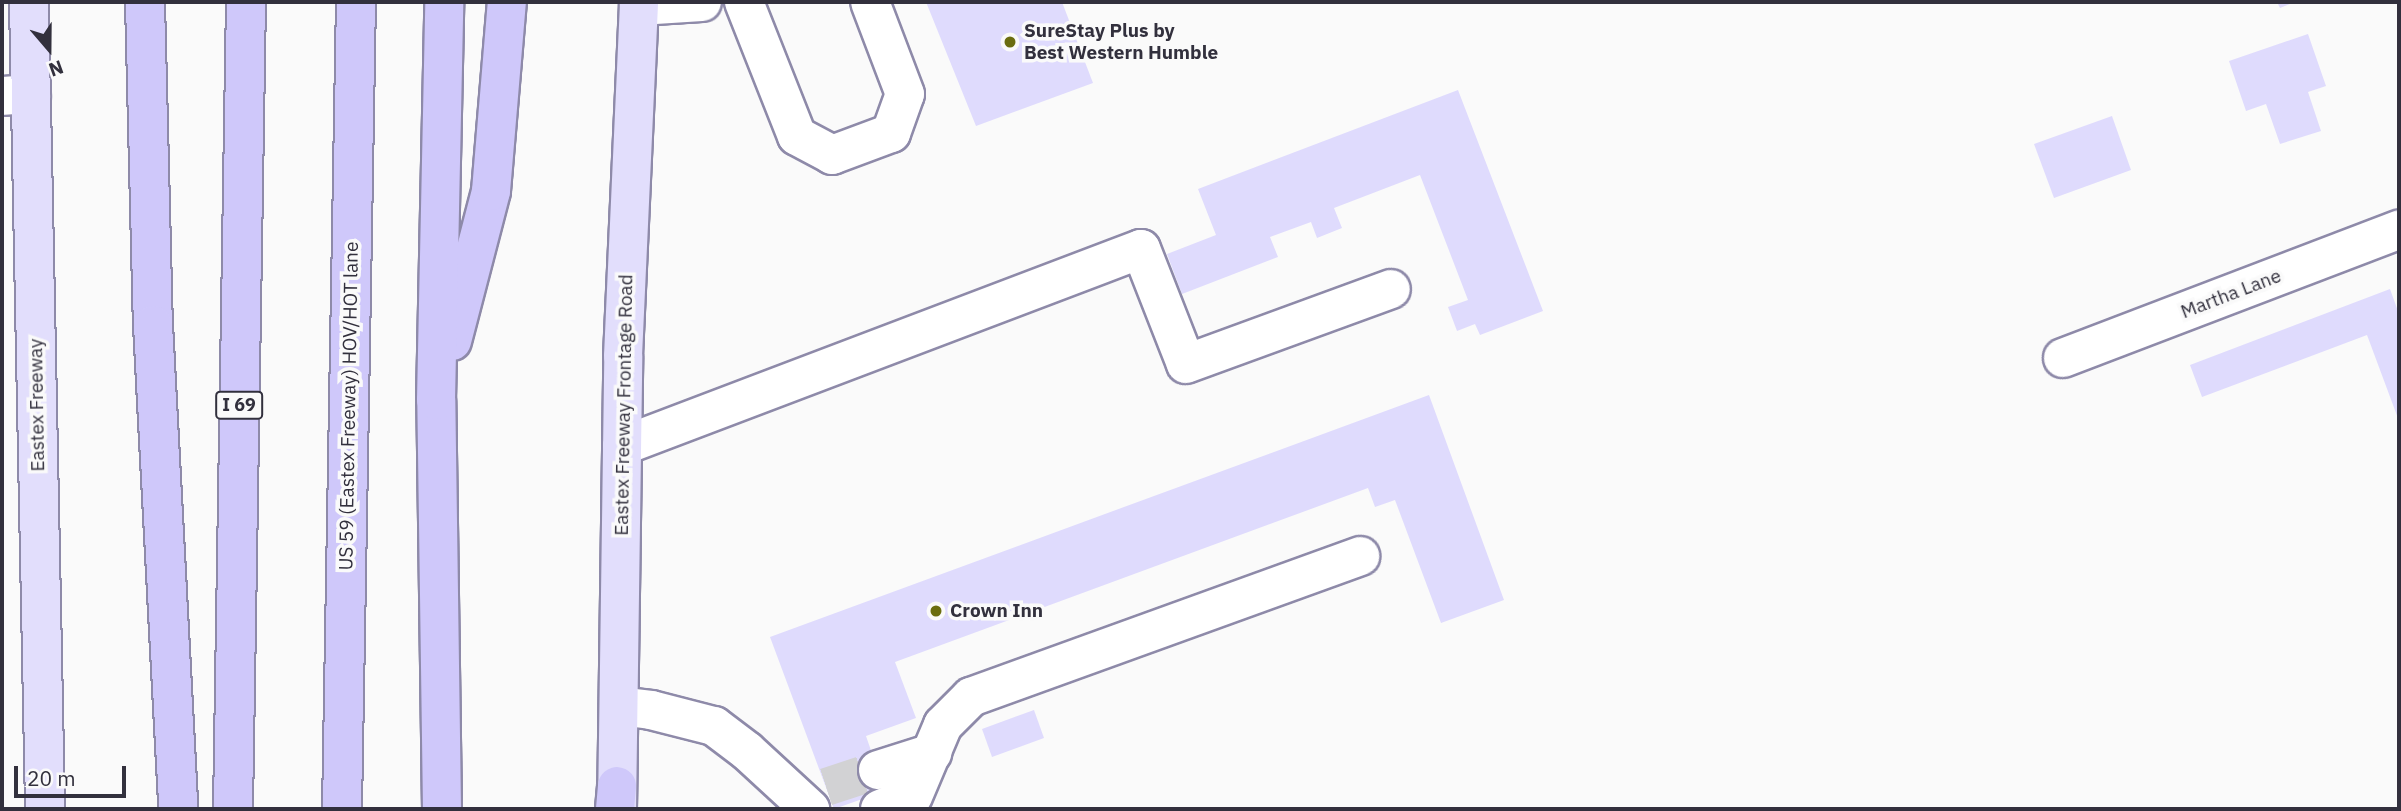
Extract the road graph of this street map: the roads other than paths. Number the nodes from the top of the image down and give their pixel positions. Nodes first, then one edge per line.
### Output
1 (29, 2) edge
2 (145, 2) edge
3 (246, 2) edge
4 (356, 2) edge
5 (444, 2) edge
6 (507, 2) edge
7 (702, 2) edge
8 (744, 2) edge
9 (870, 2) edge
10 (639, 4) edge
11 (16, 95) edge
12 (2399, 230) edge
13 (1391, 289) dead end
14 (2063, 358) dead end
15 (436, 400) junction
16 (622, 446) junction
17 (1360, 556) dead end
18 (619, 706) junction
19 (932, 753) junction
20 (878, 771) tunnel mouth
21 (811, 798) edge
22 (616, 801) edge
23 (45, 809) edge
24 (178, 809) edge
25 (233, 809) edge
26 (342, 809) edge
27 (442, 809) edge
28 (880, 809) tunnel mouth

1 - 11 main road, Eastex Freeway
2 - 24 highway
3 - 25 highway, I 69
4 - 26 highway, US 59 (Eastex Freeway) HOV/HOT lane
5 - 15 highway
6 - 15 highway
7 - 10 street
8 - 9 street
10 - 16 main road, Eastex Freeway Frontage Road
11 - 23 main road, Eastex Freeway
12 - 14 street, Martha Lane
13 - 16 street
15 - 27 highway
16 - 18 main road, Eastex Freeway Frontage Road
17 - 19 street
18 - 21 street
18 - 22 main road, Eastex Freeway Frontage Road
19 - 20 street
19 - 28 street

